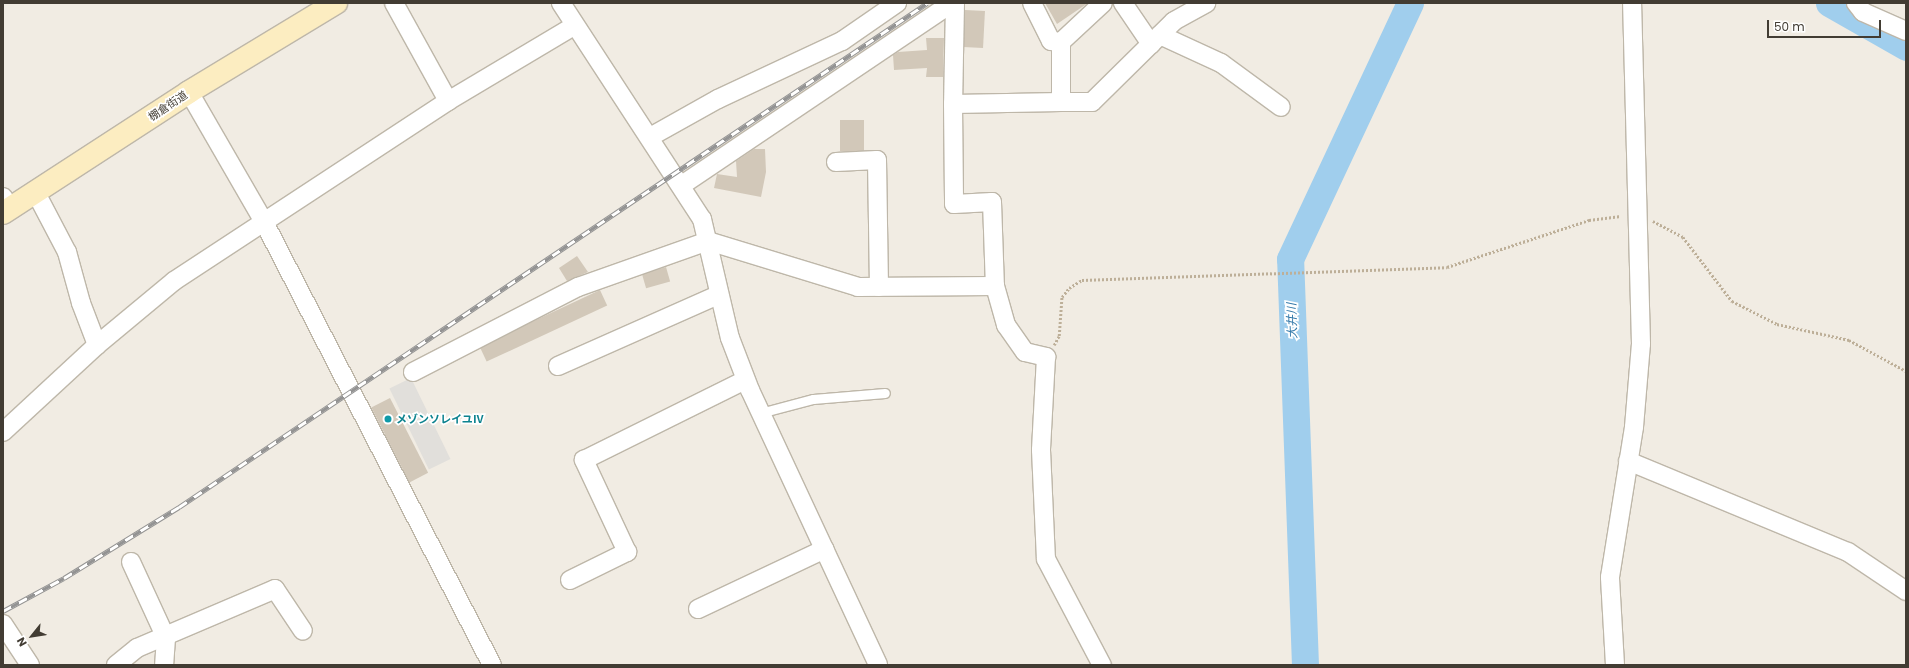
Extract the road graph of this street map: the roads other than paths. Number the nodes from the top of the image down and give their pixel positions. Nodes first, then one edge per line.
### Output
1 (336, 3) edge
2 (394, 3) edge
3 (561, 3) edge
4 (897, 3) edge
5 (953, 3) edge
6 (1032, 3) edge
7 (1103, 3) edge
8 (1123, 3) edge
9 (1206, 3) edge
10 (1632, 3) edge
11 (1856, 3) edge
12 (574, 26) junction
13 (1906, 31) edge
14 (1156, 39) junction
15 (1061, 42) junction
16 (189, 92) junction
17 (448, 101) junction
18 (1061, 102) junction
19 (953, 104) junction
20 (1281, 107) dead end
21 (650, 136) junction
22 (836, 162) dead end
23 (682, 185) junction
24 (36, 193) junction
25 (6, 206) edge
26 (264, 220) junction
27 (708, 241) junction
28 (879, 286) junction
29 (995, 286) junction
30 (718, 295) junction
31 (97, 345) junction
32 (558, 366) dead end
33 (413, 372) dead end
34 (746, 380) junction
35 (885, 393) dead end
36 (760, 413) junction
37 (3, 432) edge
38 (1628, 461) junction
39 (825, 549) junction
40 (131, 562) dead end
41 (570, 580) dead end
42 (1906, 591) edge
43 (698, 609) dead end
44 (3, 624) edge
45 (302, 631) dead end
46 (166, 638) junction
47 (24, 663) edge
48 (116, 665) edge
49 (164, 665) edge
50 (492, 665) edge
51 (878, 665) edge
52 (1102, 665) edge
53 (1615, 665) edge

1 - 16 street, 棚倉街道
2 - 17 street
3 - 12 street
4 - 21 street
5 - 19 street
5 - 23 street
6 - 15 street
7 - 15 street
8 - 14 street
9 - 14 street
10 - 38 street
11 - 13 street
12 - 17 street
12 - 21 street
14 - 18 street
14 - 20 street
15 - 18 street
16 - 24 street, 棚倉街道
16 - 26 street
17 - 26 street
18 - 19 street
19 - 29 street
21 - 23 street
22 - 28 street
23 - 27 street
24 - 25 street, 棚倉街道
24 - 31 street
26 - 31 street
26 - 50 street
27 - 28 street
27 - 30 street
27 - 33 street
28 - 29 street
29 - 52 street
30 - 32 street
30 - 34 street
31 - 37 street
34 - 36 street
34 - 41 street
35 - 36 lane
36 - 39 street
38 - 42 street
38 - 53 street
39 - 43 street
39 - 51 street
40 - 46 street
44 - 47 street
45 - 46 street
46 - 48 street
46 - 49 street

